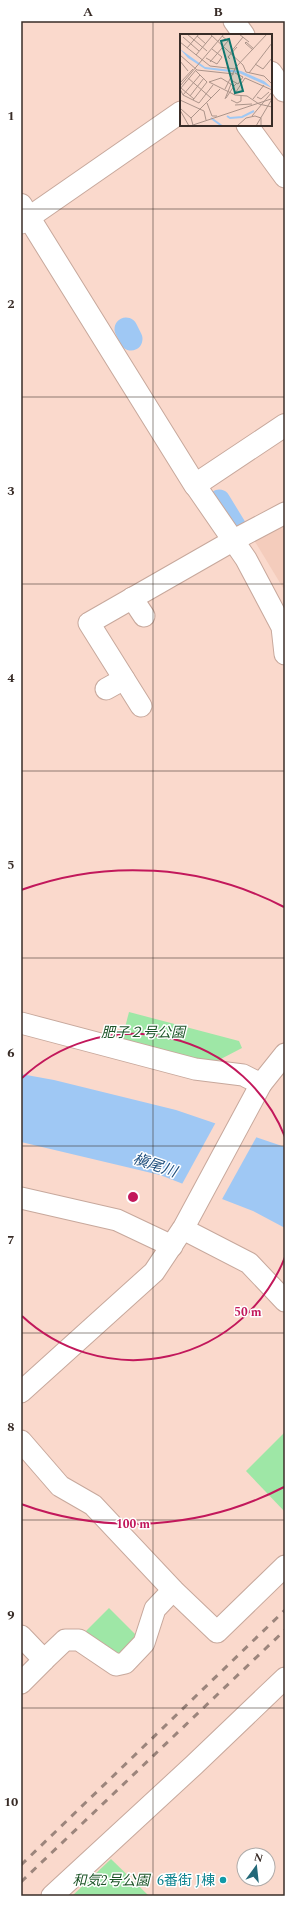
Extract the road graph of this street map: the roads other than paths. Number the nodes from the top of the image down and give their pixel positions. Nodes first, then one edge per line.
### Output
1 (234, 21) edge
2 (243, 34) edge
3 (272, 73) edge
4 (285, 90) edge
5 (180, 113) edge
6 (249, 126) edge
7 (285, 177) edge
8 (24, 215) edge
9 (285, 425) edge
10 (195, 485) junction
11 (285, 513) edge
12 (239, 537) junction
13 (132, 598) junction
14 (144, 616) dead end
15 (285, 654) edge
16 (124, 679) junction
17 (106, 689) dead end
18 (142, 706) dead end
19 (21, 1023) edge
20 (285, 1054) edge
21 (258, 1088) junction
22 (21, 1198) edge
23 (180, 1234) junction
24 (285, 1301) edge
25 (21, 1392) edge
26 (21, 1442) edge
27 (285, 1566) edge
28 (173, 1590) junction
29 (21, 1636) edge
30 (44, 1660) junction
31 (285, 1678) edge
32 (21, 1683) edge
33 (52, 1896) edge

1 - 2 street
3 - 4 street
5 - 8 street
6 - 7 street
8 - 10 street
9 - 10 street
10 - 12 street
11 - 12 street
12 - 13 street
12 - 15 street
13 - 14 street
13 - 16 street
16 - 17 street
16 - 18 street
19 - 21 street
20 - 21 street
21 - 23 street
22 - 23 street
23 - 24 street
23 - 25 street
26 - 28 street
27 - 28 street
28 - 30 street
29 - 30 street
30 - 32 street
31 - 33 street

